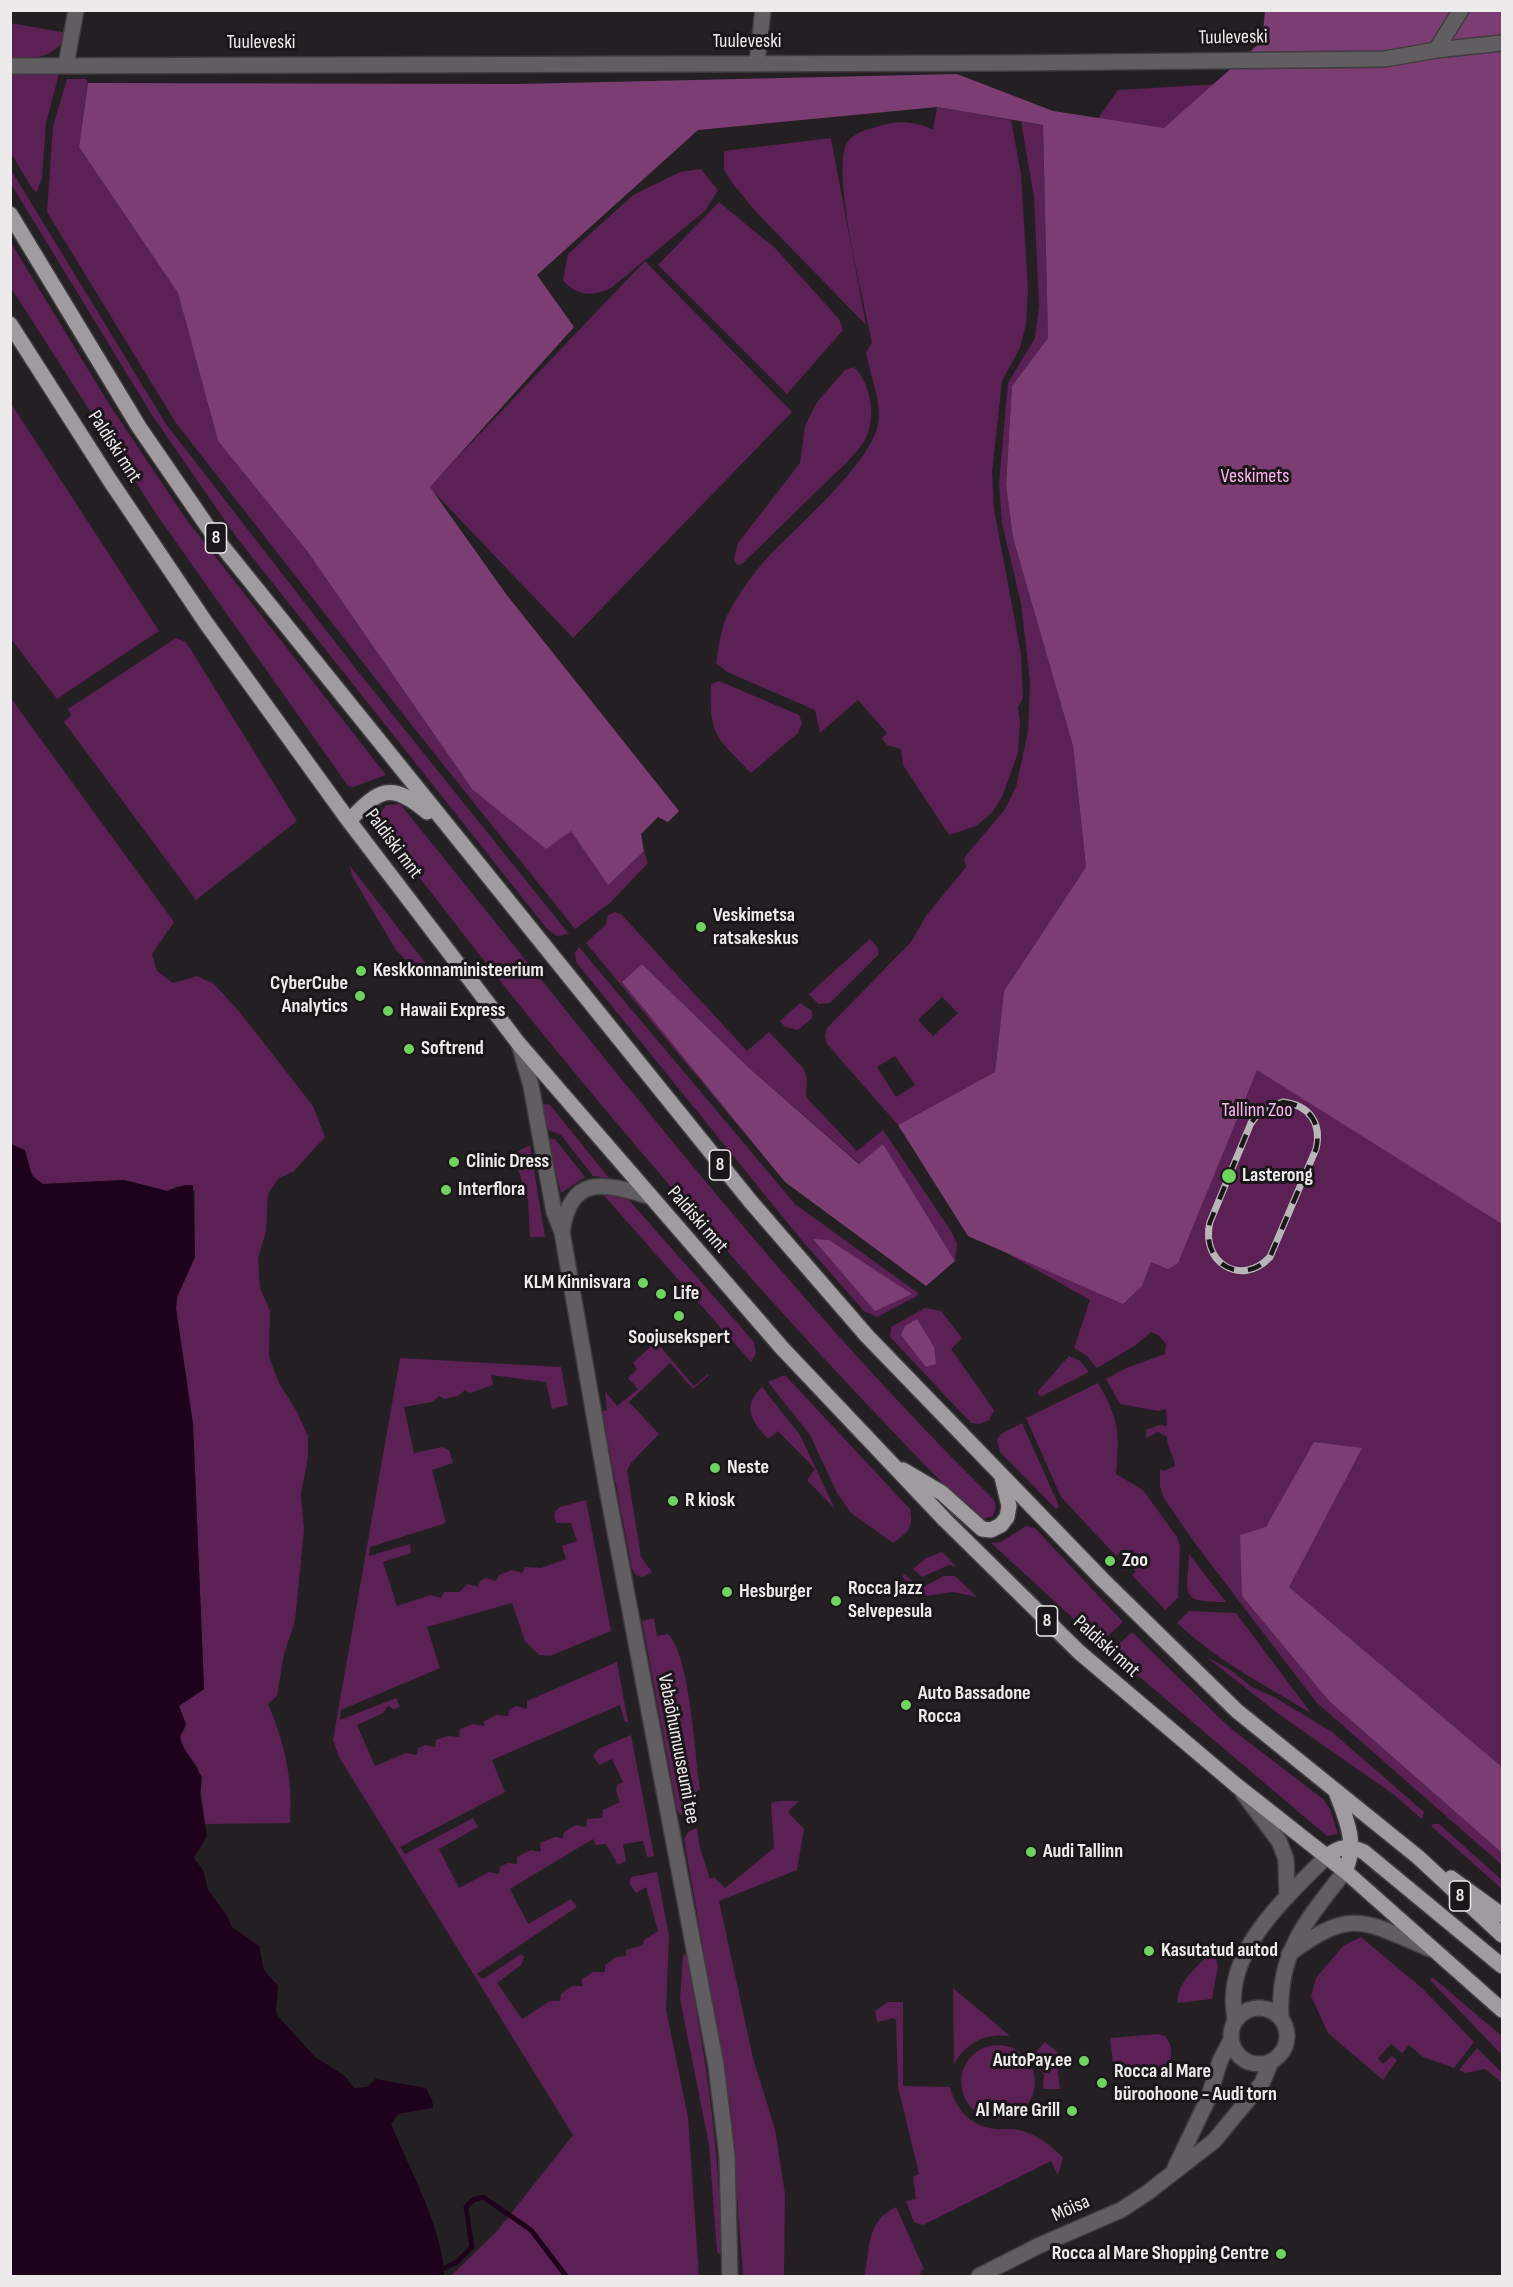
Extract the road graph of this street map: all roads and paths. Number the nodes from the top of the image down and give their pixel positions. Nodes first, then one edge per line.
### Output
1 (76, 10) edge
2 (764, 10) edge
3 (1461, 10) edge
4 (1503, 43) edge
5 (1436, 50) junction
6 (757, 63) junction
7 (66, 64) junction
8 (10, 66) edge
9 (10, 214) edge
10 (10, 324) edge
11 (349, 821) junction
12 (456, 838) junction
13 (519, 1044) junction
14 (648, 1196) junction
15 (562, 1232) junction
16 (890, 1463) junction
17 (1002, 1476) junction
18 (1236, 1785) junction
19 (1335, 1789) junction
20 (1352, 1846) junction
21 (1326, 1856) junction
22 (1418, 1857) junction
23 (1345, 1871) junction
24 (1287, 1897) junction
25 (1503, 1915) edge
26 (1503, 1935) edge
27 (1430, 1949) junction
28 (1289, 1954) junction
29 (1503, 1966) edge
30 (1503, 2010) edge
31 (1235, 2018) junction
32 (1281, 2018) junction
33 (1231, 2040) junction
34 (1271, 2062) junction
35 (1174, 2169) junction
36 (730, 2277) edge
37 (979, 2277) edge

1 - 7 street
2 - 6 street
3 - 5 street
4 - 5 street, Tuuleveski
5 - 6 street, Tuuleveski
6 - 7 street, Tuuleveski
7 - 8 street, Tuuleveski
9 - 12 main road, Paldiski mnt / 8
10 - 11 main road, Paldiski mnt / 8
11 - 12 main road
11 - 13 main road, Paldiski mnt / 8
12 - 17 main road, Paldiski mnt / 8
13 - 14 main road, Paldiski mnt / 8
13 - 15 street, Vabaõhumuuseumi tee
14 - 15 street
14 - 16 main road, Paldiski mnt / 8
15 - 36 street, Vabaõhumuuseumi tee
16 - 17 main road
16 - 18 main road, Paldiski mnt / 8
17 - 19 main road, Paldiski mnt / 8
18 - 21 main road, Paldiski mnt / 8
18 - 24 street
19 - 20 main road
19 - 22 main road, Paldiski mnt / 8
20 - 21 main road
20 - 23 main road
20 - 29 main road
21 - 23 main road, Paldiski mnt / 8
21 - 24 street
22 - 25 main road, Paldiski mnt / 8
22 - 26 main road, Paldiski mnt / 8
23 - 27 main road, Paldiski mnt / 8
23 - 28 street
24 - 31 street
27 - 28 street
27 - 30 main road, Paldiski mnt / 8
28 - 32 street
31 - 32 street
31 - 33 street
32 - 34 street
33 - 34 street
33 - 35 street, Mõisa
34 - 35 street, Mõisa
35 - 37 street, Mõisa

